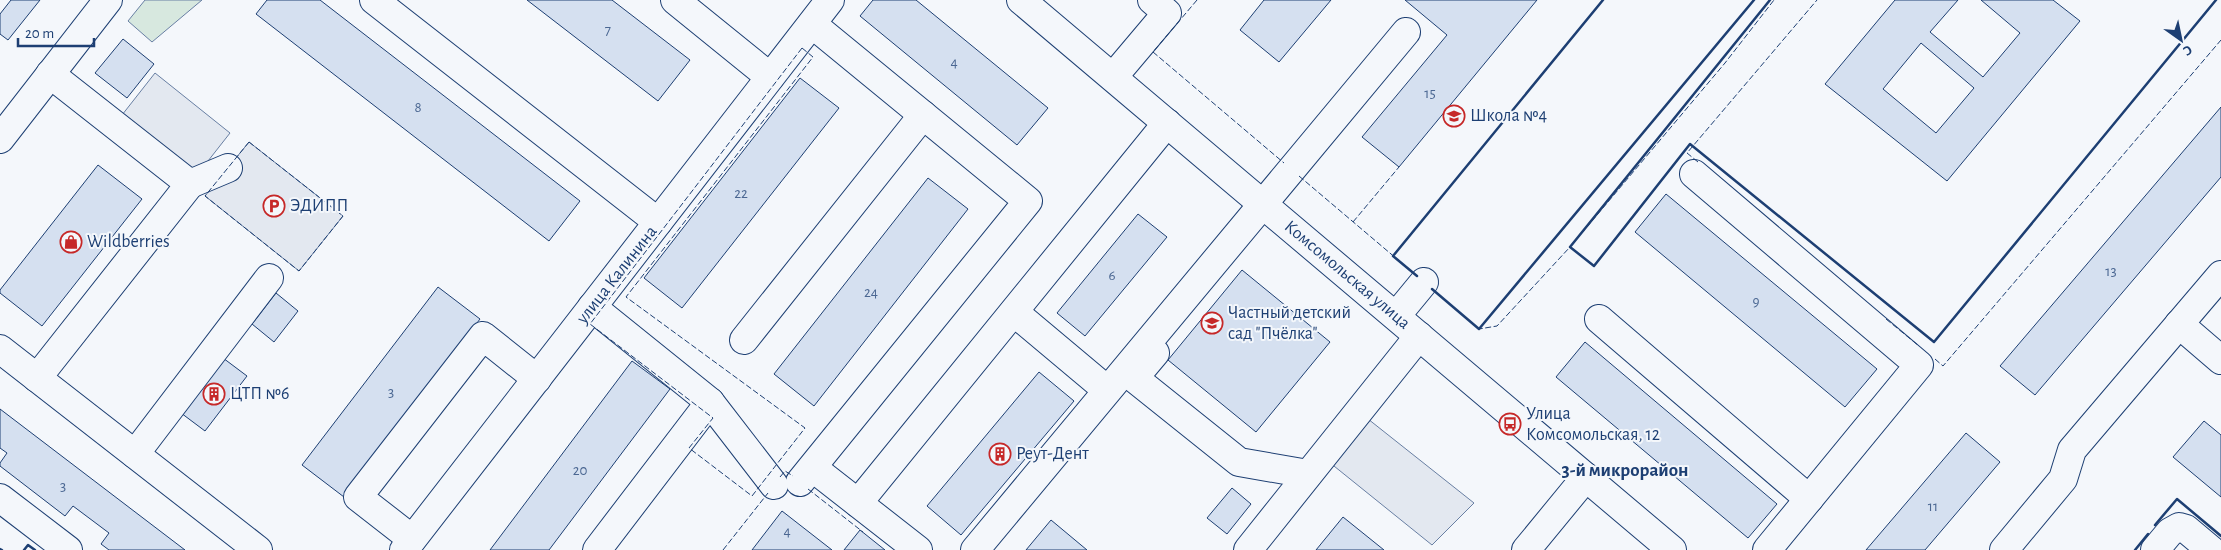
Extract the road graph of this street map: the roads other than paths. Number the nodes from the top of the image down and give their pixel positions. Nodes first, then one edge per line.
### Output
1 (108, 0) edge
2 (374, 0) edge
3 (675, 0) edge
4 (830, 0) edge
5 (1021, 0) edge
6 (1152, 0) edge
7 (812, 24) junction
8 (1406, 32) dead end
9 (50, 74) junction
10 (770, 77) junction
11 (1113, 77) junction
12 (924, 115) junction
13 (1167, 123) junction
14 (0, 139) edge
15 (228, 168) dead end
16 (1694, 174) dead end
17 (190, 184) junction
18 (1267, 208) junction
19 (658, 222) junction
20 (2221, 275) edge
21 (269, 278) dead end
22 (1424, 282) dead end
23 (592, 308) junction
24 (1014, 312) junction
25 (1396, 316) junction
26 (1599, 319) dead end
27 (2179, 324) junction
28 (1419, 336) junction
29 (744, 340) dead end
30 (0, 349) edge
31 (2221, 360) edge
32 (37, 378) junction
33 (537, 379) junction
34 (1108, 390) junction
35 (710, 402) junction
36 (135, 454) junction
37 (1308, 474) junction
38 (1586, 477) junction
39 (796, 478) junction
40 (0, 498) edge
41 (1809, 499) junction
42 (858, 502) junction
43 (408, 545) edge
44 (68, 550) edge
45 (258, 550) edge
46 (597, 550) edge
47 (918, 550) edge
48 (976, 550) edge
49 (1248, 550) edge
50 (1526, 550) edge
51 (1672, 550) edge
52 (1767, 550) edge
53 (2004, 550) edge
54 (2155, 550) edge
55 (2211, 550) edge

1 - 9 street
2 - 19 street
3 - 10 street
4 - 7 street, улица Калинина
5 - 11 street, Комсомольская улица
6 - 11 street
7 - 10 street, улица Калинина
7 - 12 street
8 - 18 street
9 - 14 street
9 - 17 street
10 - 19 street, улица Калинина
11 - 13 street, Комсомольская улица
12 - 29 street
12 - 39 street
13 - 18 street, Комсомольская улица
13 - 24 street
15 - 17 street
16 - 41 street
17 - 32 street
18 - 25 street, Комсомольская улица
18 - 34 street
18 - 37 street
19 - 23 street, улица Калинина
20 - 27 street
21 - 36 street
22 - 25 street
23 - 33 street, улица Калинина
23 - 35 street
24 - 34 street
24 - 42 street
25 - 28 street, Комсомольская улица
26 - 41 street
27 - 31 street
27 - 53 street
28 - 37 street
28 - 38 street, Комсомольская улица
30 - 32 street
32 - 36 street
33 - 43 street, улица Калинина
33 - 43 street
34 - 48 street
35 - 39 street
35 - 46 street
36 - 45 street
37 - 49 street
38 - 50 street
38 - 51 street, Комсомольская улица
39 - 42 street
40 - 44 street
41 - 52 street
42 - 47 street
54 - 55 street

